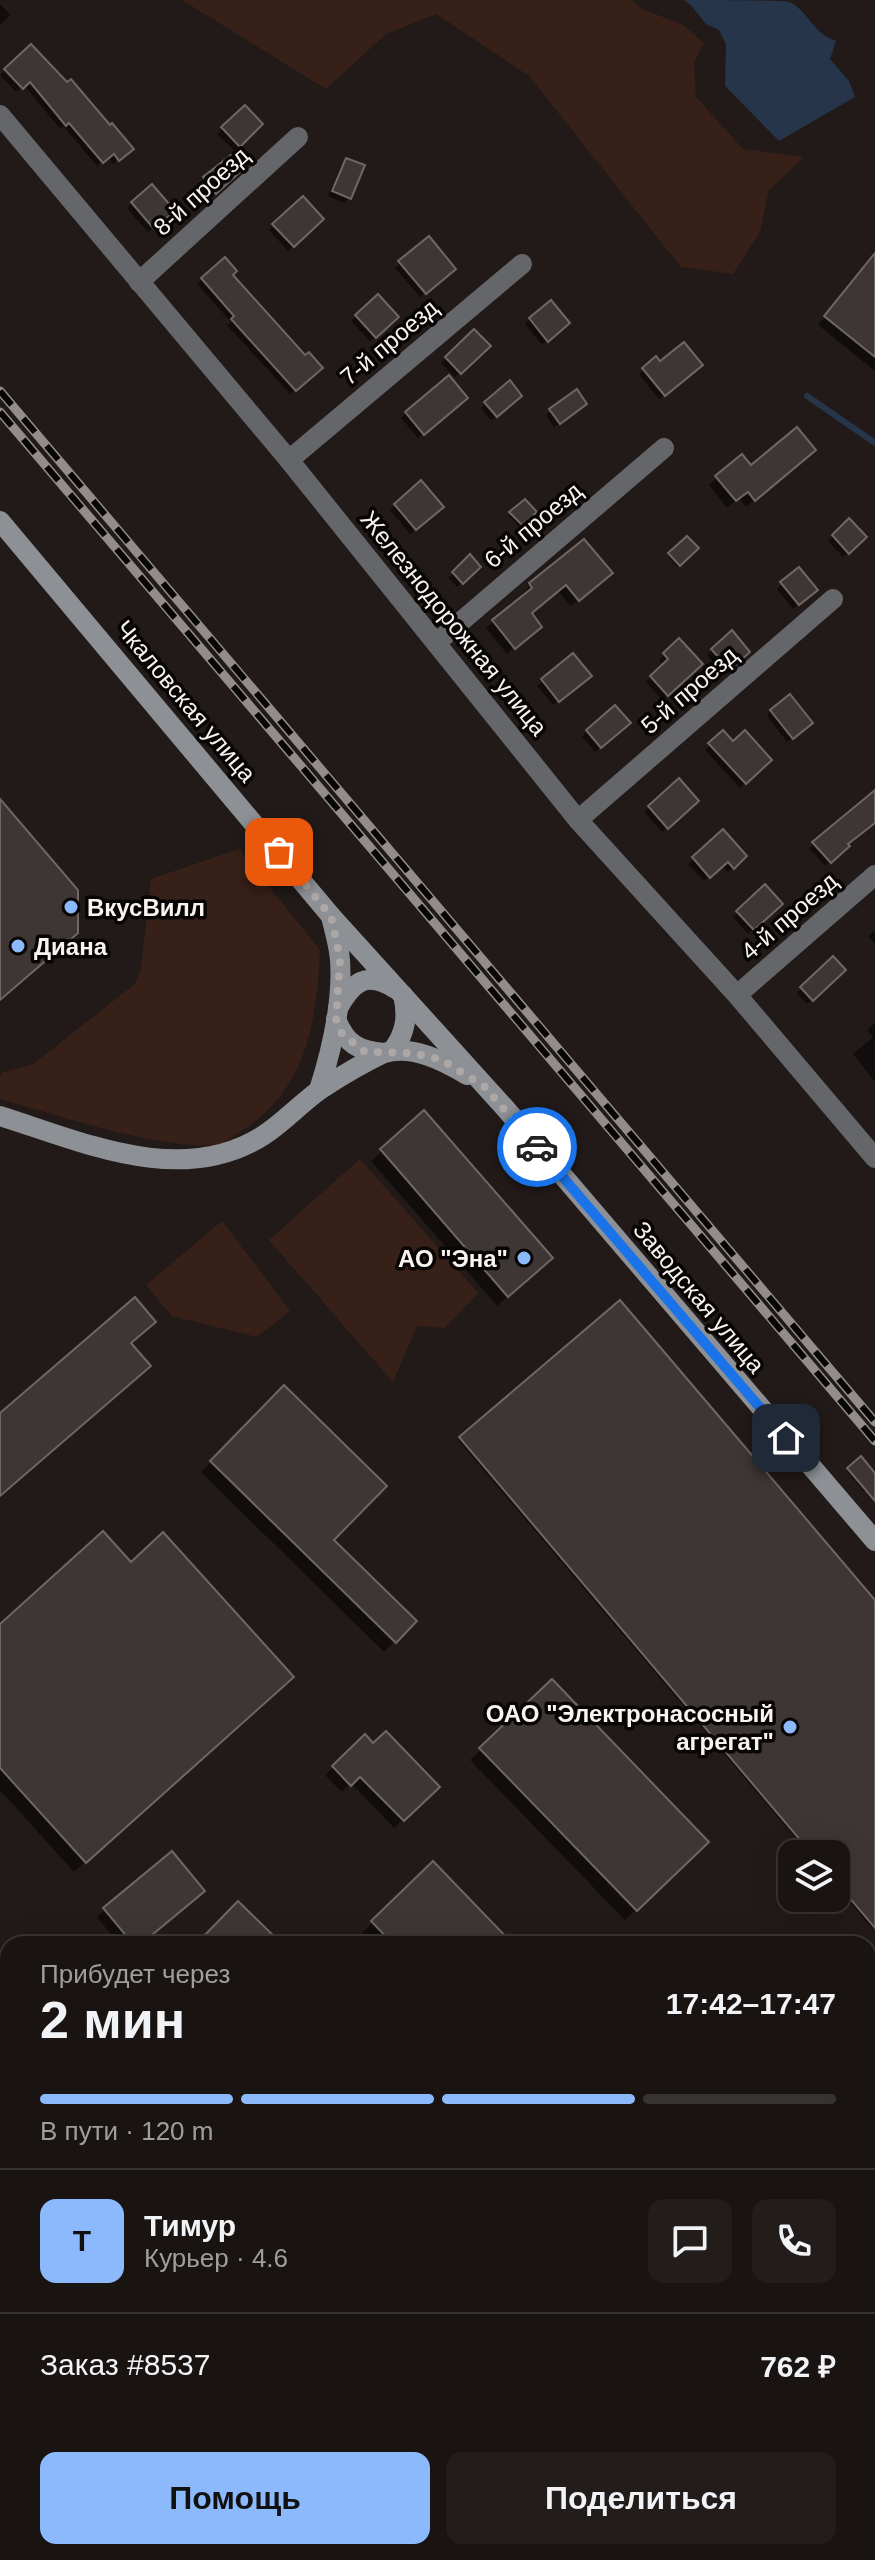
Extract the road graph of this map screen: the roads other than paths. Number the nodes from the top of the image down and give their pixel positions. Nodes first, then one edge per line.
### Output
1 (0, 115) edge
2 (298, 137) dead end
3 (522, 264) dead end
4 (139, 282) junction
5 (664, 448) dead end
6 (289, 460) junction
7 (0, 521) edge
8 (833, 599) dead end
9 (436, 643) junction
10 (578, 820) junction
11 (875, 875) edge
12 (331, 916) junction
13 (400, 992) junction
14 (737, 995) junction
15 (337, 1014) junction
16 (388, 1052) junction
17 (484, 1086) junction
18 (319, 1090) junction
19 (0, 1116) edge
20 (875, 1158) edge
21 (875, 1541) edge

1 - 4 street, Железнодорожная улица
2 - 4 street, 8-й проезд
3 - 6 street, 7-й проезд
4 - 6 street, Железнодорожная улица
5 - 9 street, 6-й проезд
6 - 9 street, Железнодорожная улица
7 - 12 main road, Чкаловская улица
8 - 10 street, 5-й проезд
9 - 10 street, Железнодорожная улица
10 - 14 street, Железнодорожная улица
11 - 14 street, 4-й проезд
12 - 13 main road, Чкаловская улица
12 - 15 main road
13 - 15 main road
13 - 16 main road
13 - 17 main road, Заводская улица
14 - 20 street, Железнодорожная улица
15 - 16 main road
15 - 18 main road
16 - 17 main road
16 - 18 main road
17 - 21 main road, Заводская улица
18 - 19 main road

